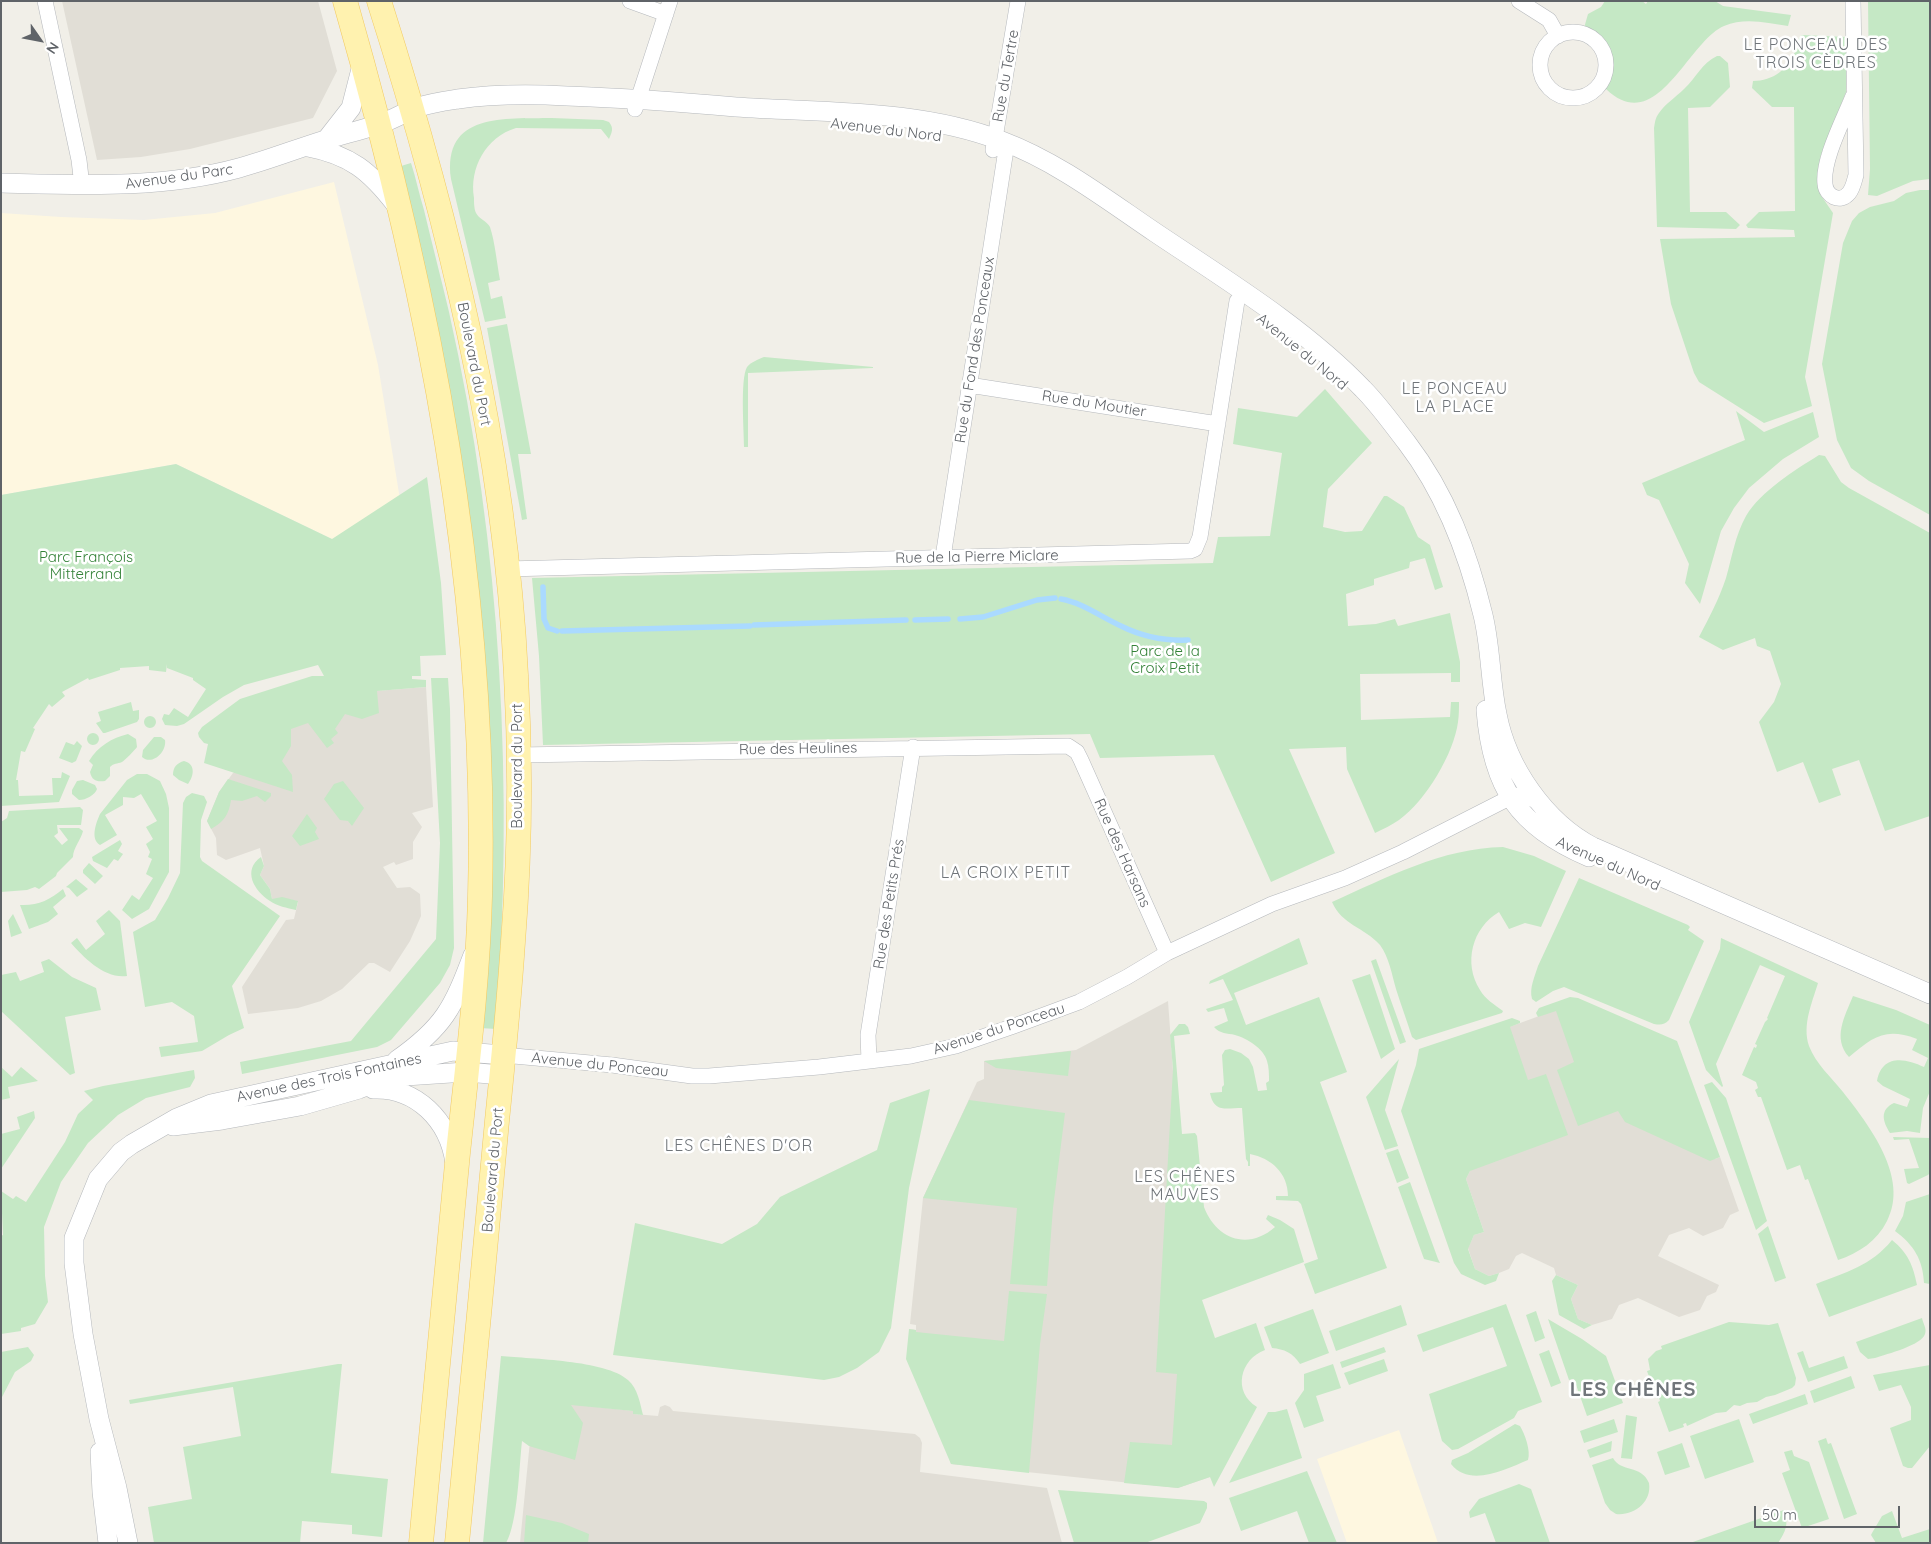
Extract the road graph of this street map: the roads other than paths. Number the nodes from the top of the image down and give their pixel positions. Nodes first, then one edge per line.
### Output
1 (45, 1) edge
2 (345, 1) edge
3 (380, 1) edge
4 (630, 1) edge
5 (1018, 1) edge
6 (1518, 1) edge
7 (1853, 1) edge
8 (668, 7) edge
9 (1558, 36) junction
10 (362, 61) junction
11 (1854, 96) junction
12 (636, 104) junction
13 (414, 116) junction
14 (384, 122) junction
15 (326, 140) junction
16 (1000, 146) junction
17 (306, 147) junction
18 (1, 183) edge
19 (82, 186) junction
20 (399, 209) junction
21 (1237, 301) junction
22 (970, 385) junction
23 (1218, 424) junction
24 (943, 557) junction
25 (507, 569) junction
26 (913, 747) junction
27 (1077, 752) joint
28 (518, 755) junction
29 (1511, 797) junction
30 (1539, 801) junction
31 (478, 940) junction
32 (1167, 954) junction
33 (1930, 994) edge
34 (1930, 1005) edge
35 (467, 1061) junction
36 (870, 1061) junction
37 (392, 1064) junction
38 (503, 1065) junction
39 (359, 1089) junction
40 (159, 1128) junction
41 (456, 1176) junction
42 (99, 1419) junction
43 (124, 1542) edge
44 (108, 1543) edge
45 (421, 1543) edge
46 (457, 1543) edge

1 - 19 street
2 - 10 main road
3 - 13 main road, Boulevard du Port
4 - 8 street
5 - 16 street, Rue du Tertre
6 - 9 street
7 - 11 street
8 - 12 street
9 - 9 street
10 - 14 main road
10 - 15 street
11 - 11 street
12 - 13 street, Avenue du Nord
12 - 16 street, Avenue du Nord
13 - 14 street, Avenue du Nord
13 - 25 main road, Boulevard du Port
14 - 15 street, Avenue du Parc
14 - 20 main road
15 - 17 street, Avenue du Parc
16 - 21 street, Avenue du Nord
16 - 22 street, Rue du Fond des Ponceaux
16 - 30 street, Avenue du Nord
17 - 19 street, Avenue du Parc
17 - 20 street
18 - 19 street, Avenue du Parc
20 - 31 main road
21 - 23 street, Rue de la Pierre Miclare
21 - 29 street, Avenue du Nord
22 - 23 street, Rue du Moutier
22 - 24 street, Rue du Fond des Ponceaux
23 - 24 street, Rue de la Pierre Miclare
24 - 25 street, Rue de la Pierre Miclare
25 - 28 main road, Boulevard du Port
26 - 27 street, Rue des Heulines
26 - 28 street, Rue des Heulines
26 - 36 street, Rue des Petits Prés
27 - 32 street, Rue des Harsans
28 - 38 main road, Boulevard du Port
29 - 30 street
29 - 32 street, Avenue du Ponceau
29 - 34 street, Avenue du Nord
30 - 33 street, Avenue du Nord
31 - 35 main road
31 - 37 street
32 - 36 street, Avenue du Ponceau
35 - 37 street, Avenue des Trois Fontaines
35 - 38 street, Avenue des Trois Fontaines
35 - 39 street, Avenue des Trois Fontaines
35 - 41 main road
36 - 38 street, Avenue du Ponceau
37 - 40 street, Avenue des Trois Fontaines
38 - 46 main road, Boulevard du Port
39 - 40 street, Avenue des Trois Fontaines
39 - 41 street
40 - 42 street, Avenue des Trois Fontaines
41 - 45 main road
42 - 43 street, Avenue des Trois Fontaines
42 - 44 street, Avenue des Trois Fontaines

